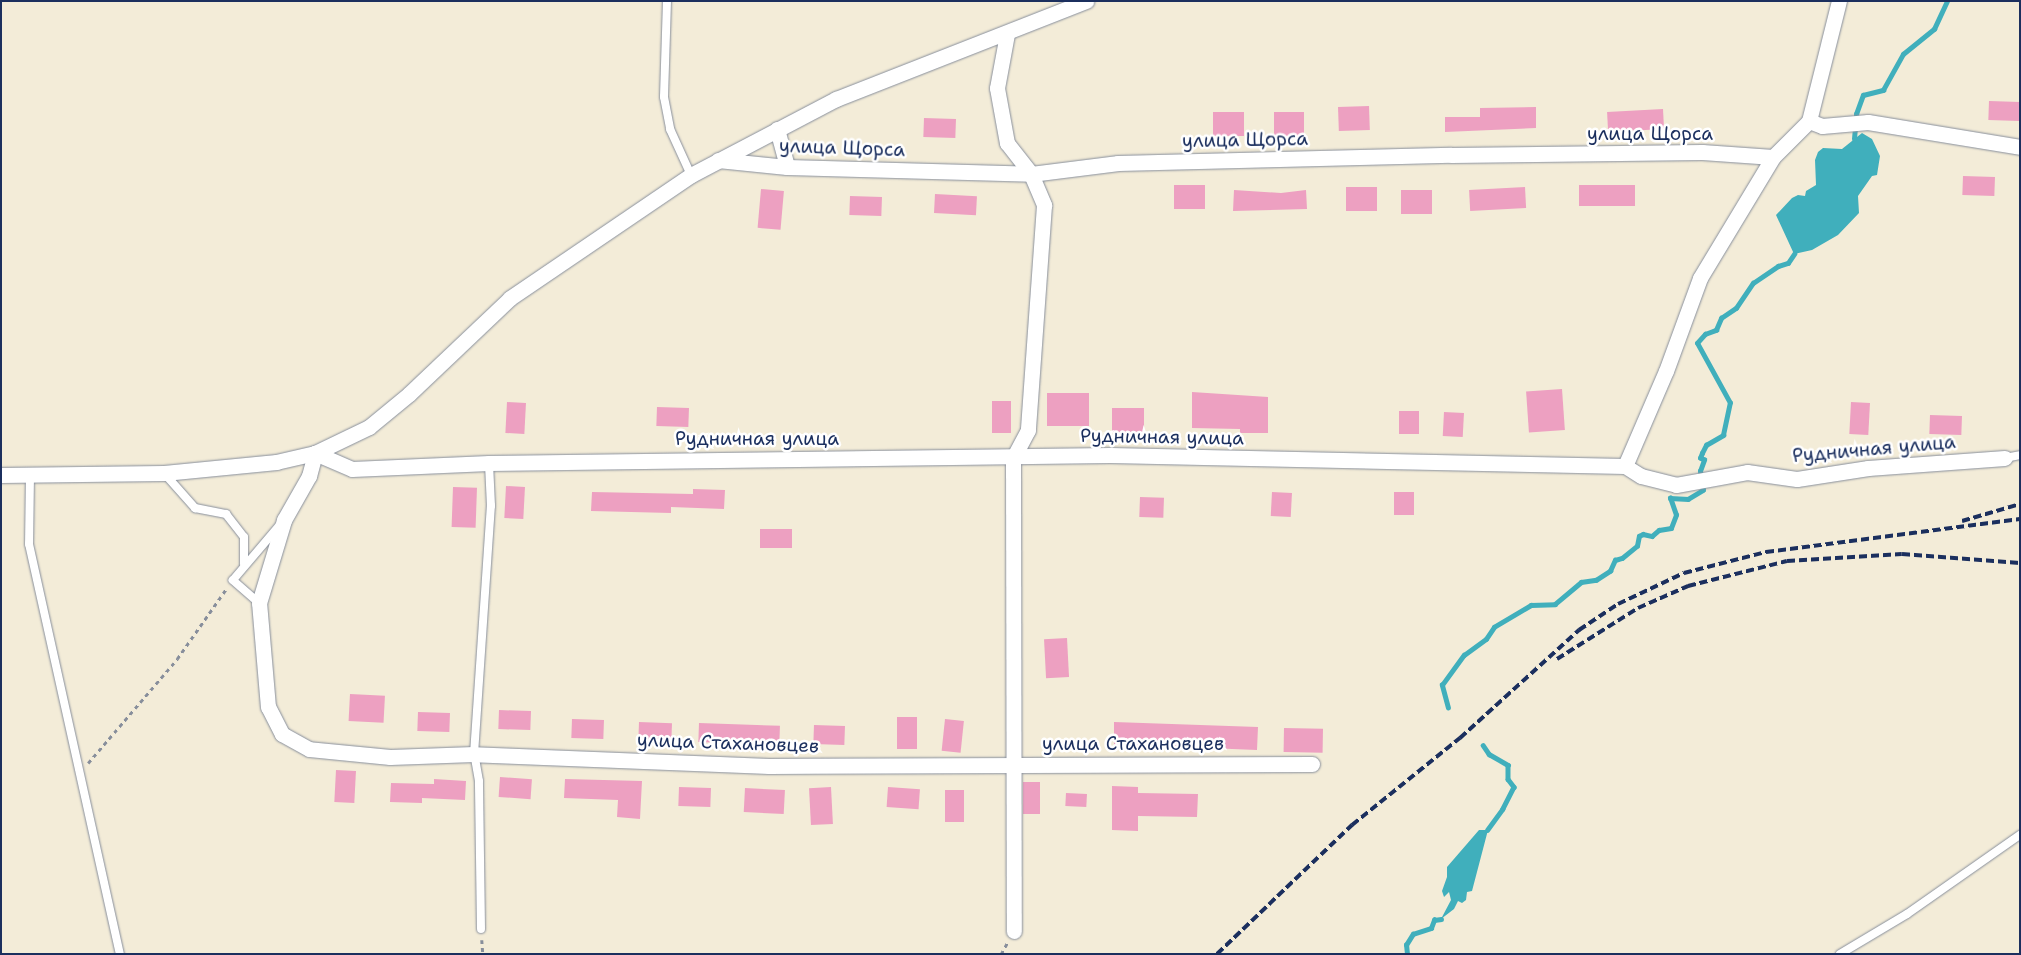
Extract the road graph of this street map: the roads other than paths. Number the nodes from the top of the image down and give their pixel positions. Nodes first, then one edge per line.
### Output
1 (667, 1) edge
2 (1086, 1) edge
3 (1839, 1) edge
4 (1007, 34) junction
5 (1809, 121) junction
6 (777, 129) junction
7 (2020, 147) edge
8 (1774, 157) junction
9 (718, 160) junction
10 (787, 167) junction
11 (1031, 174) junction
12 (691, 175) junction
13 (315, 453) junction
14 (2013, 456) edge
15 (1013, 458) junction
16 (489, 462) junction
17 (1625, 466) junction
18 (164, 473) junction
19 (1, 475) edge
20 (30, 475) junction
21 (284, 520) junction
22 (244, 564) junction
23 (259, 603) junction
24 (474, 754) junction
25 (1012, 764) junction
26 (1312, 764) dead end
27 (2020, 835) edge
28 (481, 929) dead end
29 (1014, 931) dead end
30 (120, 954) edge
31 (1840, 954) edge

1 - 12 lane
2 - 4 street
3 - 5 street
4 - 6 street
4 - 11 street
5 - 7 street
5 - 8 street
6 - 9 street
6 - 10 street
8 - 11 street, улица Щорса
8 - 17 street
9 - 10 street, улица Щорса
9 - 12 street
10 - 11 street, улица Щорса
11 - 15 street
12 - 13 street
13 - 16 street, Рудничная улица
13 - 18 street
13 - 21 street
14 - 17 street, Рудничная улица
15 - 16 street, Рудничная улица
15 - 17 street, Рудничная улица
15 - 25 street
16 - 24 lane
18 - 20 street
18 - 22 lane
19 - 20 street
20 - 30 lane
21 - 22 lane
21 - 23 street
22 - 23 lane
23 - 24 street, улица Стахановцев
24 - 25 street, улица Стахановцев
24 - 28 lane
25 - 26 street, улица Стахановцев
25 - 29 street
27 - 31 lane

